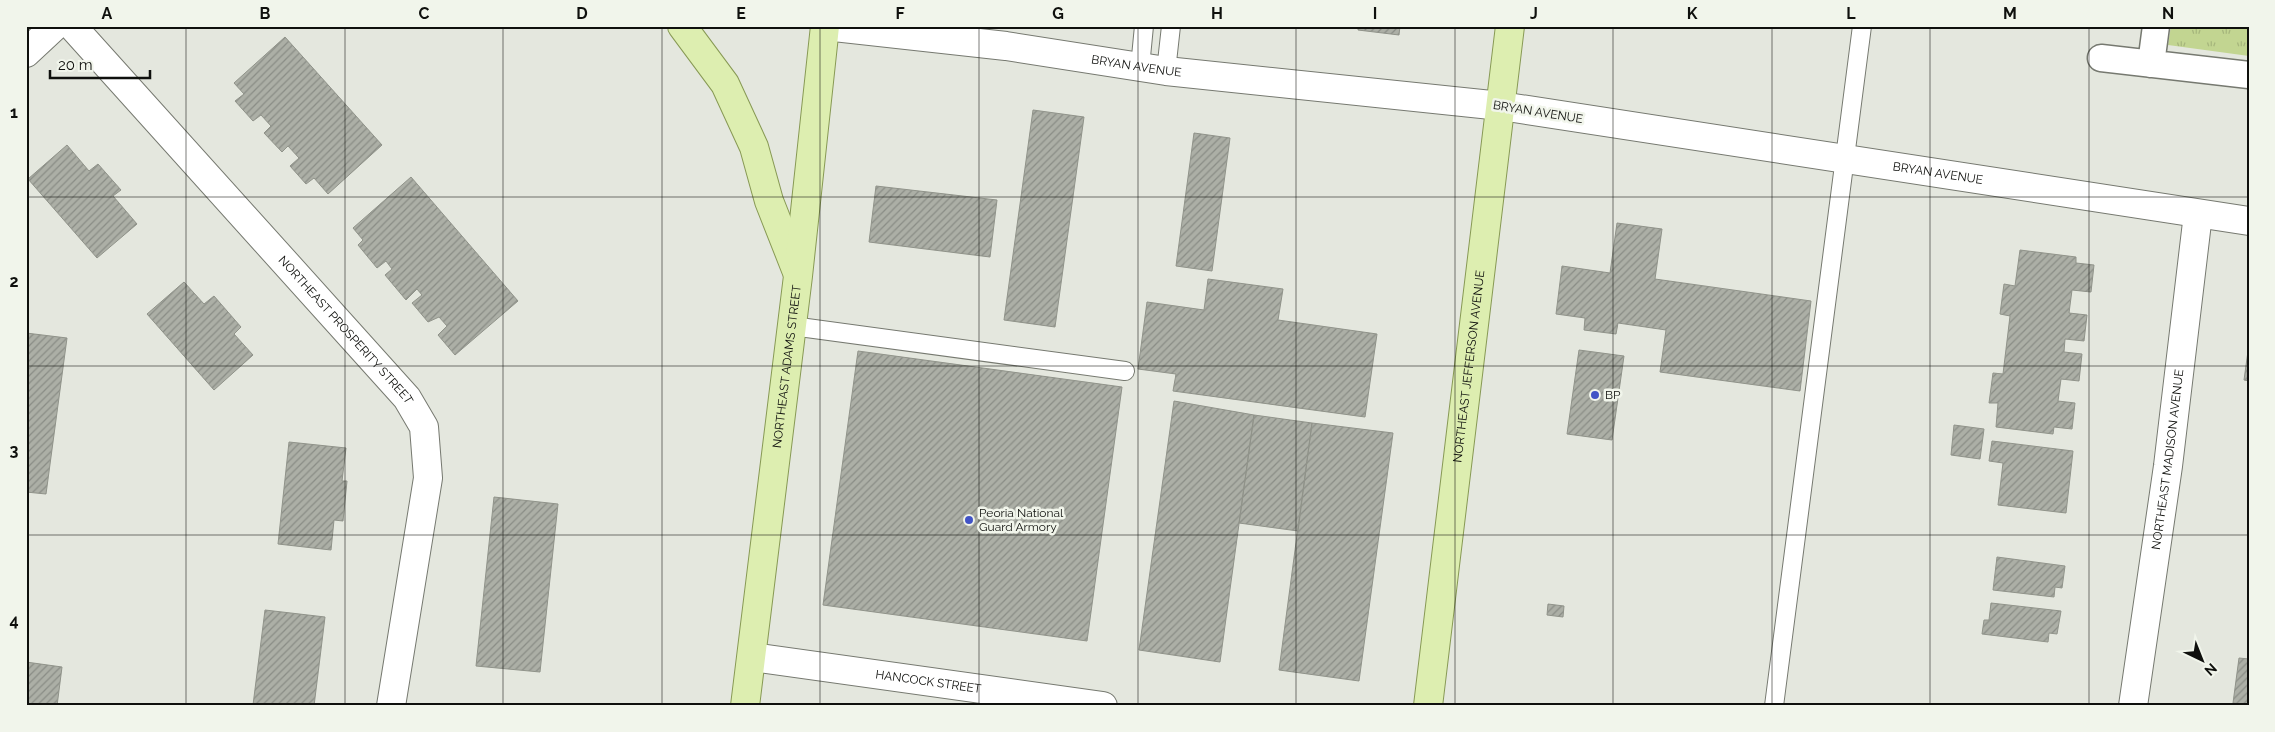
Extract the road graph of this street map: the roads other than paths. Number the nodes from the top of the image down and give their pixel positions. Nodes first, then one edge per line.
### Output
1 (55, 26) edge
2 (72, 26) edge
3 (682, 26) edge
4 (825, 26) edge
5 (1144, 26) edge
6 (1171, 26) edge
7 (1510, 26) edge
8 (1862, 26) edge
9 (2156, 26) edge
10 (26, 53) edge
11 (2101, 58) dead end
12 (2151, 64) junction
13 (1153, 69) junction
14 (2249, 75) edge
15 (1500, 106) junction
16 (1845, 159) junction
17 (2198, 214) junction
18 (2249, 221) edge
19 (798, 276) junction
20 (792, 326) junction
21 (1124, 371) dead end
22 (752, 657) junction
23 (1090, 705) edge
24 (391, 706) edge
25 (745, 706) edge
26 (1428, 706) edge
27 (1774, 706) edge
28 (2133, 706) edge

1 - 10 street
2 - 24 street, NORTHEAST PROSPERITY STREET
3 - 19 main road
4 - 13 street, BRYAN AVENUE
4 - 19 main road, NORTHEAST ADAMS STREET
5 - 13 lane
6 - 13 lane
7 - 15 main road, NORTHEAST JEFFERSON AVENUE
8 - 16 lane
9 - 12 street
11 - 12 street
12 - 14 street
13 - 15 street, BRYAN AVENUE
15 - 16 street, BRYAN AVENUE
15 - 26 main road, NORTHEAST JEFFERSON AVENUE
16 - 17 street, BRYAN AVENUE
16 - 27 lane
17 - 18 street, BRYAN AVENUE
17 - 28 street, NORTHEAST MADISON AVENUE
19 - 20 main road, NORTHEAST ADAMS STREET
20 - 21 lane
20 - 22 main road, NORTHEAST ADAMS STREET
22 - 23 street, HANCOCK STREET
22 - 25 main road, NORTHEAST ADAMS STREET

